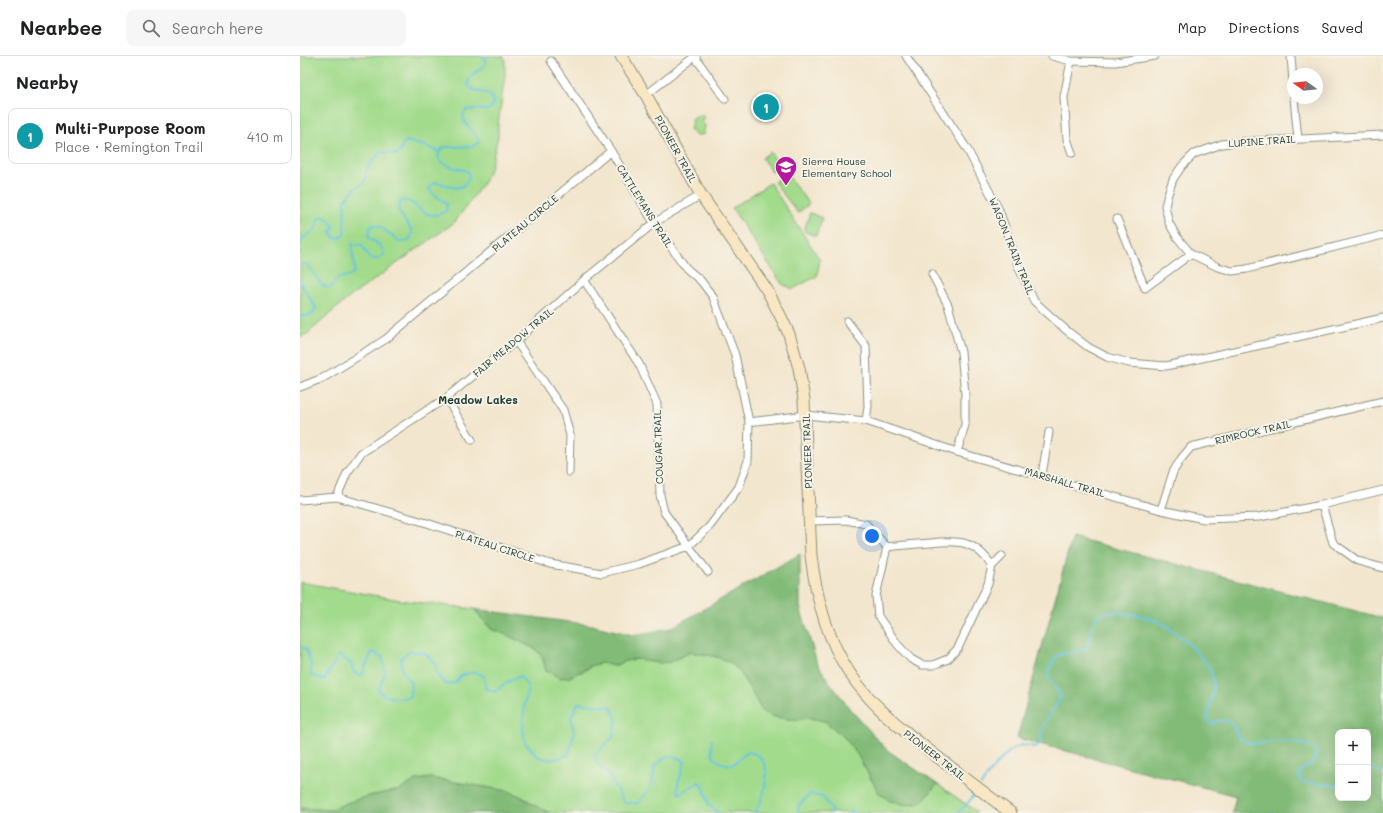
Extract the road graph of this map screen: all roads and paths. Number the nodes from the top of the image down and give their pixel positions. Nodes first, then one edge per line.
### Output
1 (621, 56) edge
2 (695, 56) edge
3 (906, 56) edge
4 (1052, 56) edge
5 (1155, 56) edge
6 (1287, 56) edge
7 (1291, 56) edge
8 (1295, 56) edge
9 (551, 61) dead end
10 (1071, 61) junction
11 (1292, 68) edge
12 (646, 95) junction
13 (725, 99) dead end
14 (1295, 104) edge
15 (1383, 134) edge
16 (1298, 139) junction
17 (611, 151) junction
18 (1072, 153) dead end
19 (701, 195) junction
20 (1117, 219) dead end
21 (654, 224) junction
22 (1383, 235) edge
23 (1191, 254) junction
24 (932, 274) dead end
25 (584, 280) junction
26 (1383, 318) edge
27 (847, 321) dead end
28 (516, 341) junction
29 (300, 387) edge
30 (446, 398) junction
31 (1383, 401) edge
32 (806, 415) junction
33 (866, 421) junction
34 (748, 422) junction
35 (1049, 432) dead end
36 (472, 440) dead end
37 (957, 452) junction
38 (569, 472) dead end
39 (1042, 475) junction
40 (1383, 490) edge
41 (336, 497) junction
42 (300, 500) edge
43 (1322, 505) junction
44 (1161, 510) junction
45 (810, 520) junction
46 (689, 546) junction
47 (887, 547) junction
48 (1002, 556) dead end
49 (992, 566) junction
50 (1383, 568) edge
51 (708, 572) dead end
52 (1012, 813) edge

1 - 12 main road, PIONEER TRAIL
2 - 12 street
2 - 13 street
3 - 26 street, WAGON TRAIN TRAIL
4 - 10 street
5 - 10 street
6 - 7 street
7 - 8 street
7 - 11 street
9 - 17 street, CATTLEMANS TRAIL
10 - 18 street
12 - 19 main road, PIONEER TRAIL
14 - 16 street
15 - 16 street, LUPINE TRAIL
16 - 23 street, LUPINE TRAIL
17 - 21 street, CATTLEMANS TRAIL
17 - 29 street, PLATEAU CIRCLE
19 - 21 street, FAIR MEADOW TRAIL
19 - 32 main road, PIONEER TRAIL
20 - 23 street
21 - 25 street, FAIR MEADOW TRAIL
21 - 34 street, CATTLEMANS TRAIL
22 - 23 street, LUPINE TRAIL
24 - 37 street
25 - 28 street, FAIR MEADOW TRAIL
25 - 46 street, COUGAR TRAIL
27 - 33 street
28 - 30 street, FAIR MEADOW TRAIL
28 - 38 street
30 - 36 street
30 - 41 street, FAIR MEADOW TRAIL
31 - 44 street, RIMROCK TRAIL
32 - 33 street, MARSHALL TRAIL
32 - 34 street, MARSHALL TRAIL
32 - 45 main road, PIONEER TRAIL
33 - 37 street, MARSHALL TRAIL
34 - 46 street, CATTLEMANS TRAIL
35 - 39 street
37 - 39 street, MARSHALL TRAIL
39 - 44 street, MARSHALL TRAIL
40 - 43 street, MARSHALL TRAIL
41 - 42 street, PLATEAU CIRCLE
41 - 46 street, PLATEAU CIRCLE
43 - 44 street, MARSHALL TRAIL
43 - 50 street
45 - 47 street
45 - 52 main road, PIONEER TRAIL
46 - 51 street, COUGAR TRAIL
47 - 49 street
47 - 49 street
48 - 49 street

